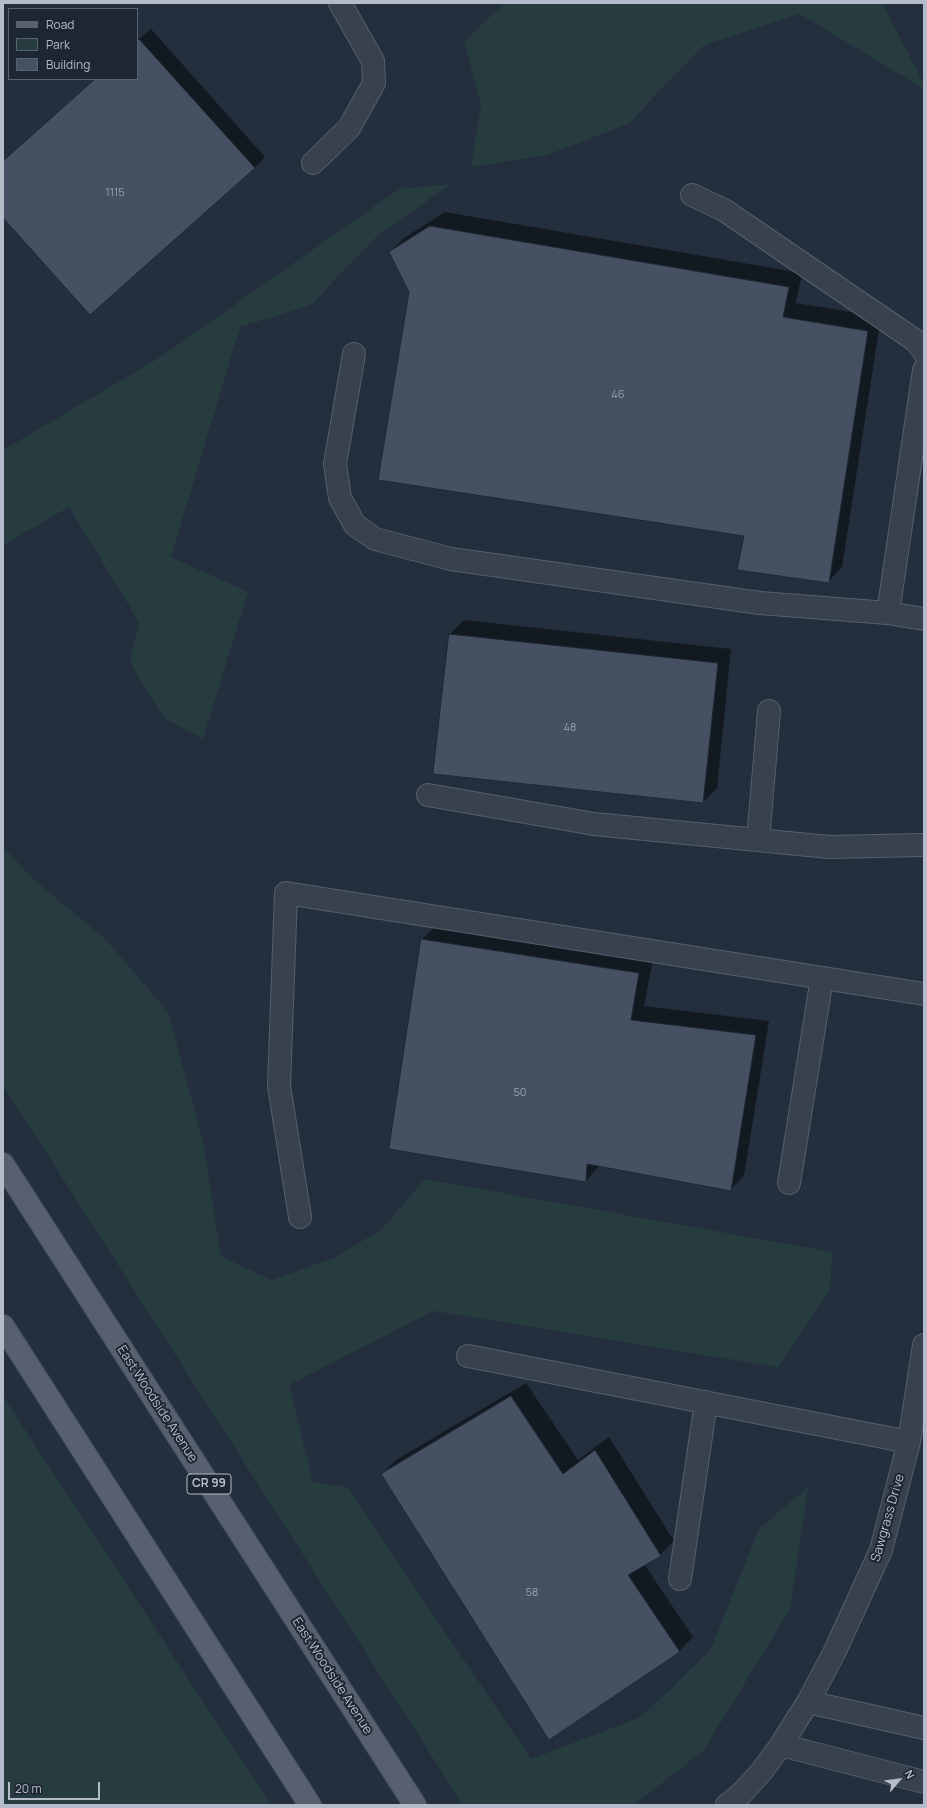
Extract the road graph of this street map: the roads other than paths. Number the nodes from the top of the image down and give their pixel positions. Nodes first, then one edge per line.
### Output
1 (340, 3) edge
2 (313, 163) dead end
3 (692, 195) dead end
4 (924, 352) edge
5 (354, 354) dead end
6 (924, 370) edge
7 (888, 613) junction
8 (924, 619) edge
9 (770, 712) dead end
10 (428, 795) dead end
11 (758, 840) junction
12 (924, 845) edge
13 (822, 978) junction
14 (924, 994) edge
15 (3, 1164) edge
16 (789, 1183) dead end
17 (300, 1217) dead end
18 (3, 1326) edge
19 (924, 1345) edge
20 (468, 1356) dead end
21 (706, 1402) junction
22 (909, 1442) junction
23 (680, 1579) dead end
24 (808, 1702) junction
25 (924, 1728) edge
26 (781, 1745) junction
27 (924, 1782) edge
28 (310, 1805) edge
29 (415, 1805) edge
30 (727, 1805) edge

1 - 2 street
3 - 4 street
5 - 7 street
6 - 7 street
7 - 8 street
9 - 11 street
10 - 11 street
11 - 12 street
13 - 14 street
13 - 16 street
13 - 17 street
15 - 29 main road, East Woodside Avenue / CR 99
18 - 28 main road
19 - 22 street, Sawgrass Drive
20 - 21 street
21 - 22 street
21 - 23 street
22 - 24 street, Sawgrass Drive
24 - 25 street
24 - 26 street, Sawgrass Drive
26 - 27 street
26 - 30 street, Sawgrass Drive

